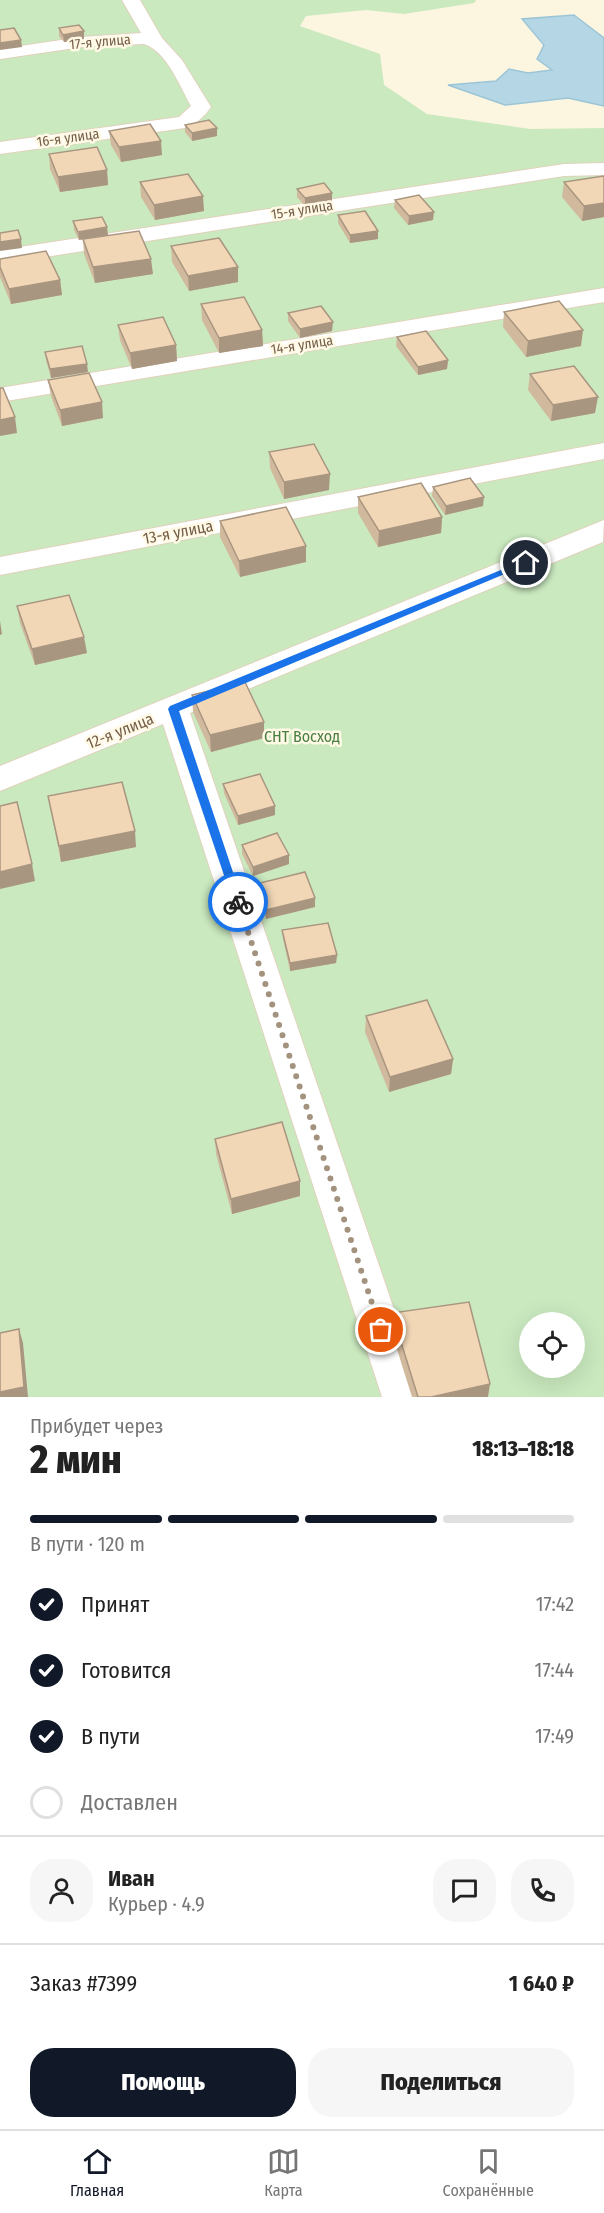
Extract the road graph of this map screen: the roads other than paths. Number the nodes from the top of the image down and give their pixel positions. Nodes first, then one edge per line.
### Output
1 (131, 0) edge
2 (154, 40) junction
3 (0, 54) edge
4 (201, 107) joint
5 (0, 148) edge
6 (604, 169) edge
7 (0, 257) edge
8 (604, 295) edge
9 (0, 395) edge
10 (604, 451) edge
11 (604, 529) edge
12 (0, 566) edge
13 (173, 709) junction
14 (0, 779) edge
15 (403, 1397) edge

1 - 2 street
2 - 3 street, 17-я улица
2 - 4 street, 17-я улица
4 - 5 street, 16-я улица
6 - 7 street, 15-я улица
8 - 9 street, 14-я улица
10 - 12 street, 13-я улица
11 - 13 street, 12-я улица
13 - 14 street, 12-я улица
13 - 15 street

